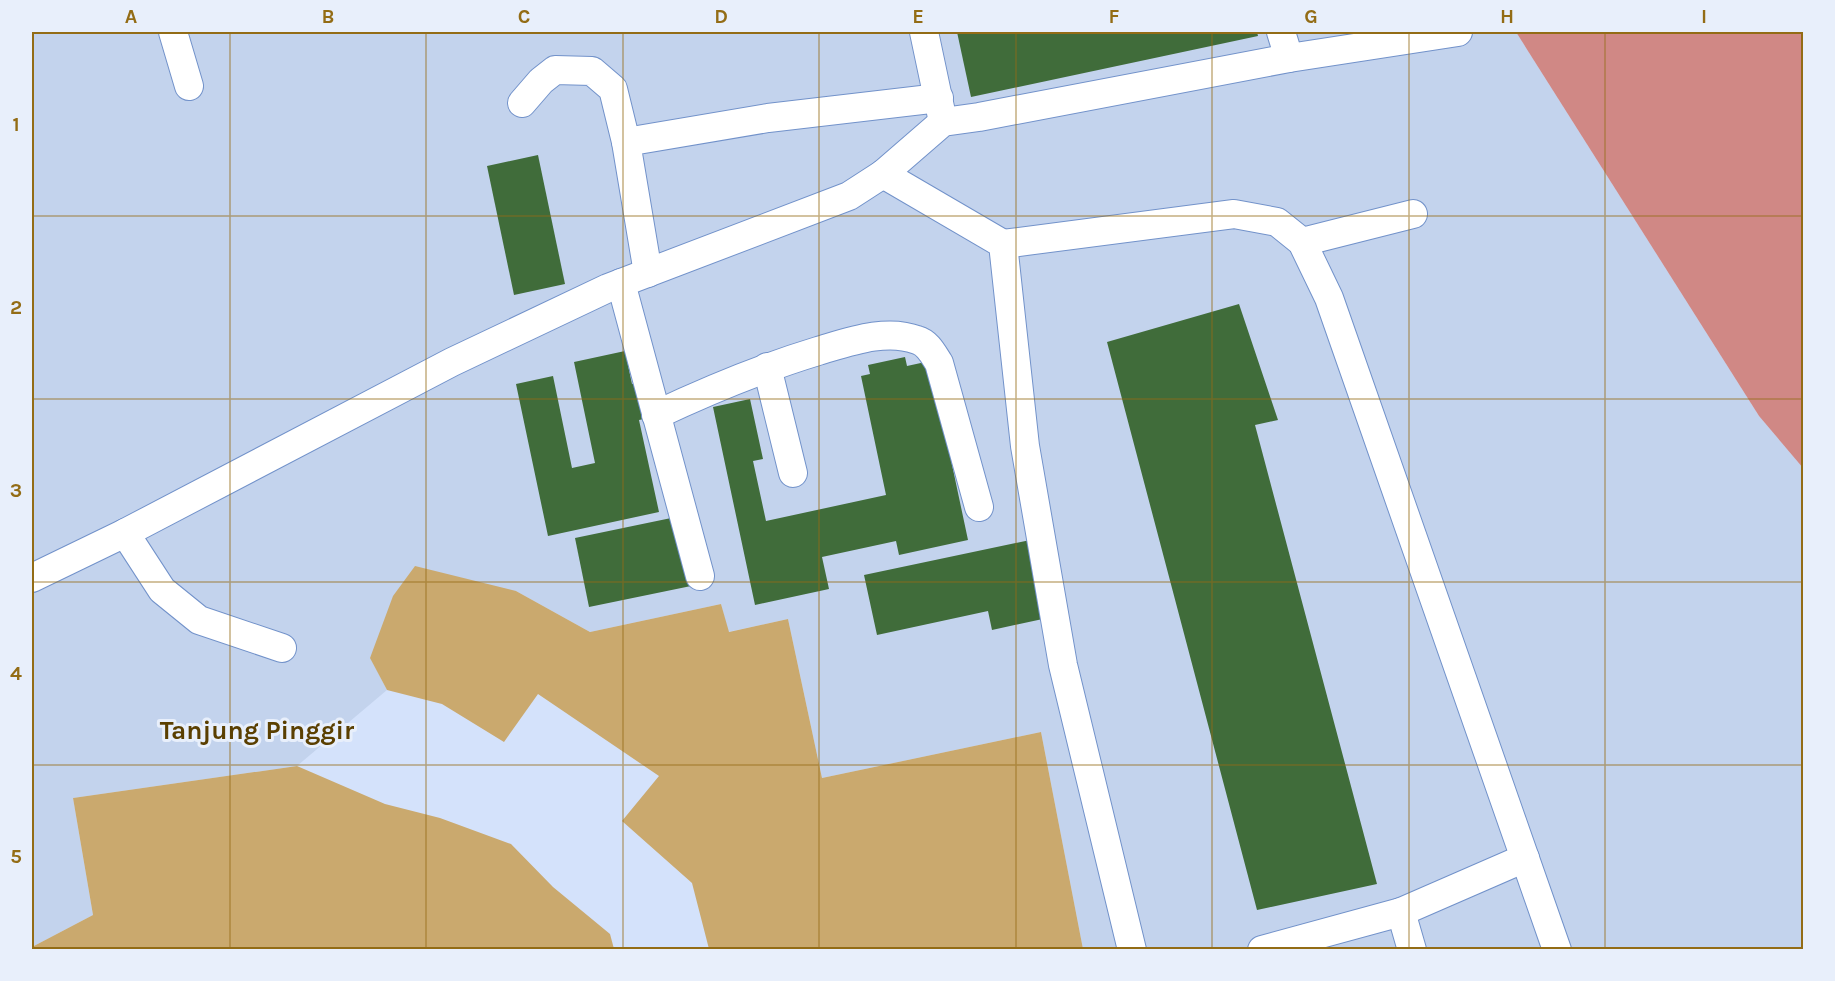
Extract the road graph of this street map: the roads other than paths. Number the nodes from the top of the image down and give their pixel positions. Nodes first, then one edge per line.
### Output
1 (173, 32) edge
2 (924, 32) edge
3 (1458, 32) edge
4 (1285, 45) edge
5 (189, 86) dead end
6 (522, 103) dead end
7 (941, 110) junction
8 (626, 141) junction
9 (883, 174) junction
10 (1413, 214) dead end
11 (1302, 242) junction
12 (1003, 244) junction
13 (648, 273) junction
14 (621, 283) junction
15 (767, 367) junction
16 (656, 416) junction
17 (793, 473) dead end
18 (979, 507) dead end
19 (125, 534) junction
20 (700, 576) dead end
21 (32, 578) edge
22 (282, 648) dead end
23 (1525, 858) junction
24 (1401, 912) junction
25 (1132, 950) edge
26 (1262, 950) edge
27 (1412, 950) edge
28 (1557, 950) edge

1 - 5 street
2 - 7 street
3 - 4 street
4 - 7 street
6 - 8 street
7 - 8 street
7 - 9 street
8 - 13 street
9 - 12 street
9 - 13 street
10 - 11 street
11 - 12 street
11 - 23 street
12 - 25 street
13 - 14 street
14 - 16 street
14 - 19 street
15 - 16 street
15 - 17 street
15 - 18 street
16 - 20 street
19 - 21 street
19 - 22 street
23 - 24 street
23 - 28 street
24 - 26 street
24 - 27 street

